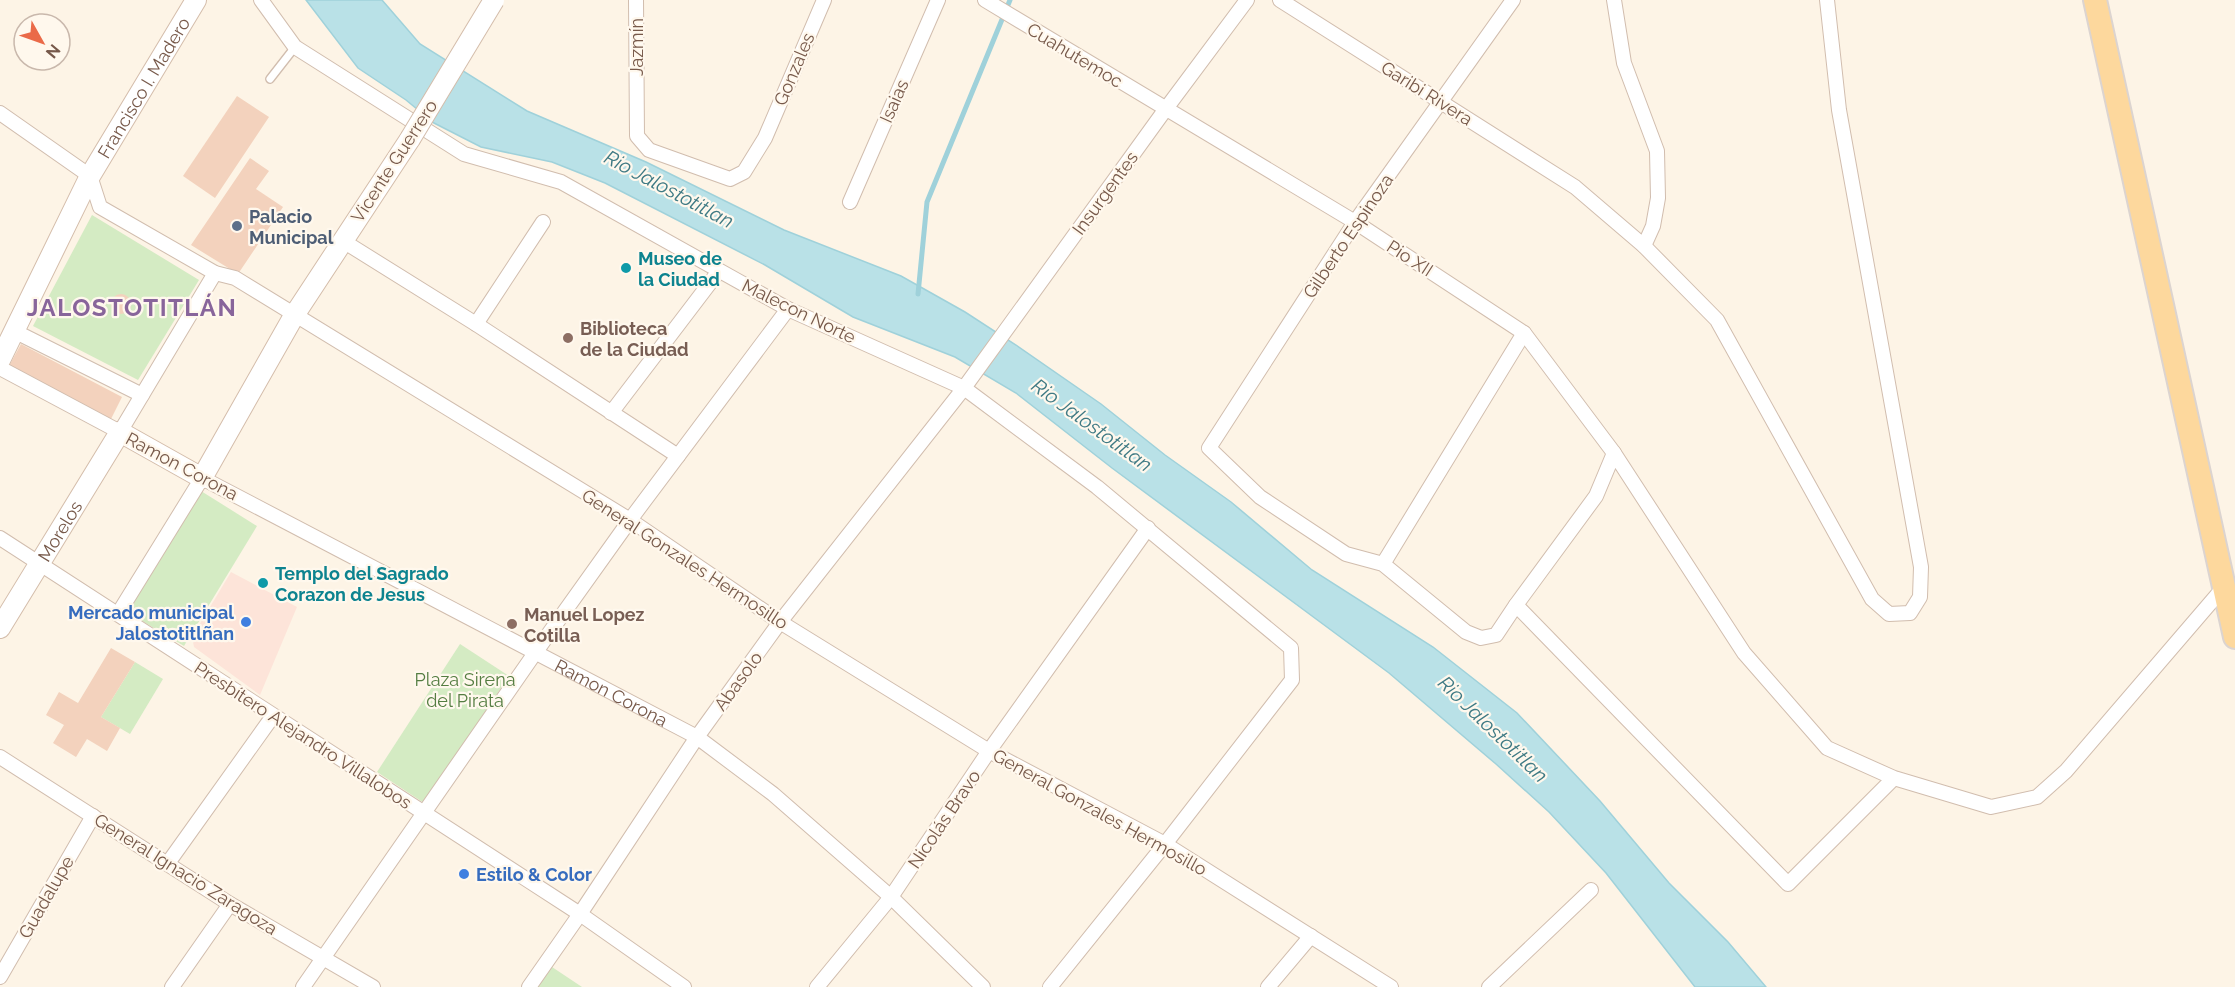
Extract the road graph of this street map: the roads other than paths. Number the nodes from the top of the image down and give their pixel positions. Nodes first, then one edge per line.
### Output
1 (196, 0) edge
2 (261, 0) edge
3 (494, 0) edge
4 (636, 0) edge
5 (824, 0) edge
6 (938, 0) edge
7 (1247, 0) edge
8 (1280, 0) edge
9 (1513, 0) edge
10 (1614, 0) edge
11 (1827, 0) edge
12 (2095, 0) edge
13 (990, 3) edge
14 (295, 47) junction
15 (270, 79) dead end
16 (1441, 102) junction
17 (1165, 110) junction
18 (0, 113) edge
19 (765, 138) joint
20 (90, 176) junction
21 (850, 202) dead end
22 (543, 222) dead end
23 (1355, 222) junction
24 (343, 241) junction
25 (1644, 246) junction
26 (719, 271) junction
27 (215, 273) junction
28 (788, 309) junction
29 (295, 314) junction
30 (476, 324) junction
31 (1524, 333) junction
32 (21, 334) junction
33 (0, 360) edge
34 (0, 368) edge
35 (964, 388) junction
36 (142, 395) junction
37 (611, 413) junction
38 (120, 432) junction
39 (1614, 453) junction
40 (678, 456) junction
41 (202, 478) junction
42 (630, 520) junction
43 (1148, 528) junction
44 (0, 538) edge
45 (1383, 564) junction
46 (40, 565) junction
47 (2224, 587) junction
48 (1516, 605) junction
49 (118, 614) junction
50 (780, 622) junction
51 (0, 628) edge
52 (2235, 637) edge
53 (535, 653) junction
54 (273, 716) junction
55 (697, 737) junction
56 (989, 751) junction
57 (0, 757) edge
58 (1894, 778) junction
59 (424, 815) junction
60 (93, 816) junction
61 (1165, 844) junction
62 (168, 863) junction
63 (1591, 890) dead end
64 (891, 897) junction
65 (230, 904) junction
66 (580, 914) junction
67 (1311, 936) junction
68 (324, 957) junction
69 (0, 977) edge
70 (172, 987) edge
71 (303, 987) edge
72 (373, 987) edge
73 (529, 987) edge
74 (684, 987) edge
75 (817, 987) edge
76 (983, 987) edge
77 (1050, 987) edge
78 (1268, 987) edge
79 (1391, 987) edge
80 (1489, 987) edge

1 - 20 street, Francisco I. Madero
2 - 14 street, Malecon Norte
3 - 24 street, Vicente Guerrero, bridge
4 - 19 street, Jazmín
5 - 19 street, Gonzales
6 - 21 street, Isaias
7 - 17 street, Insurgentes
8 - 16 street, Garibi Rivera
9 - 16 street, Gilberto Espinoza
10 - 25 street
11 - 25 street, Garibi Rivera
12 - 47 main road
13 - 17 street, Cuahutemoc
14 - 15 lane
14 - 26 street, Malecon Norte
16 - 23 street, Gilberto Espinoza
16 - 25 street, Garibi Rivera
17 - 23 street, Pio XII
17 - 35 street, Insurgentes
18 - 20 street
20 - 27 street, General Gonzales Hermosillo
20 - 32 street, Francisco I. Madero
22 - 30 street
23 - 31 street, Pio XII
23 - 45 street, Gilberto Espinoza
24 - 29 street, Vicente Guerrero
24 - 30 street
26 - 28 street, Malecon Norte
26 - 37 street
27 - 29 street, General Gonzales Hermosillo
27 - 36 street
28 - 35 street, Malecon Norte
28 - 40 street
29 - 41 street, Vicente Guerrero
29 - 42 street, General Gonzales Hermosillo
30 - 37 street
31 - 39 street, Pio XII
31 - 45 street
32 - 33 street, Francisco I. Madero
32 - 36 street
34 - 38 street, Ramon Corona
35 - 43 street, Malecon Norte
35 - 50 street, Abasolo
36 - 38 street
37 - 40 street
38 - 41 street, Ramon Corona
38 - 46 street, Morelos
39 - 48 street
39 - 58 street, Pio XII
40 - 42 street
41 - 49 street
41 - 53 street, Ramon Corona
42 - 50 street, General Gonzales Hermosillo
42 - 53 street
43 - 56 street, Nicolás Bravo
43 - 61 street, Malecon Norte
44 - 46 street, Presbítero Alejandro Villalobos
45 - 48 street
46 - 49 street, Presbítero Alejandro Villalobos
46 - 51 street, Morelos
47 - 52 main road
47 - 58 street, Pio XII
48 - 58 street
49 - 54 street, Presbítero Alejandro Villalobos
50 - 55 street, Abasolo
50 - 56 street, General Gonzales Hermosillo
53 - 55 street, Ramon Corona
53 - 59 street
54 - 59 street, Presbítero Alejandro Villalobos
54 - 62 street
55 - 64 street, Ramon Corona
55 - 66 street, Abasolo
56 - 61 street, General Gonzales Hermosillo
56 - 64 street, Nicolás Bravo
57 - 60 street, General Ignacio Zaragoza
59 - 66 street, Presbítero Alejandro Villalobos
59 - 68 street
60 - 62 street, General Ignacio Zaragoza
60 - 69 street, Guadalupe
61 - 67 street, General Gonzales Hermosillo
61 - 77 street, Malecon Norte
62 - 65 street, General Ignacio Zaragoza
63 - 80 street
64 - 75 street, Nicolás Bravo
64 - 76 street, Ramon Corona
65 - 68 street, General Ignacio Zaragoza
65 - 70 street
66 - 73 street, Abasolo
66 - 74 street, Presbítero Alejandro Villalobos
67 - 78 street
67 - 79 street, General Gonzales Hermosillo
68 - 71 street
68 - 72 street, General Ignacio Zaragoza

